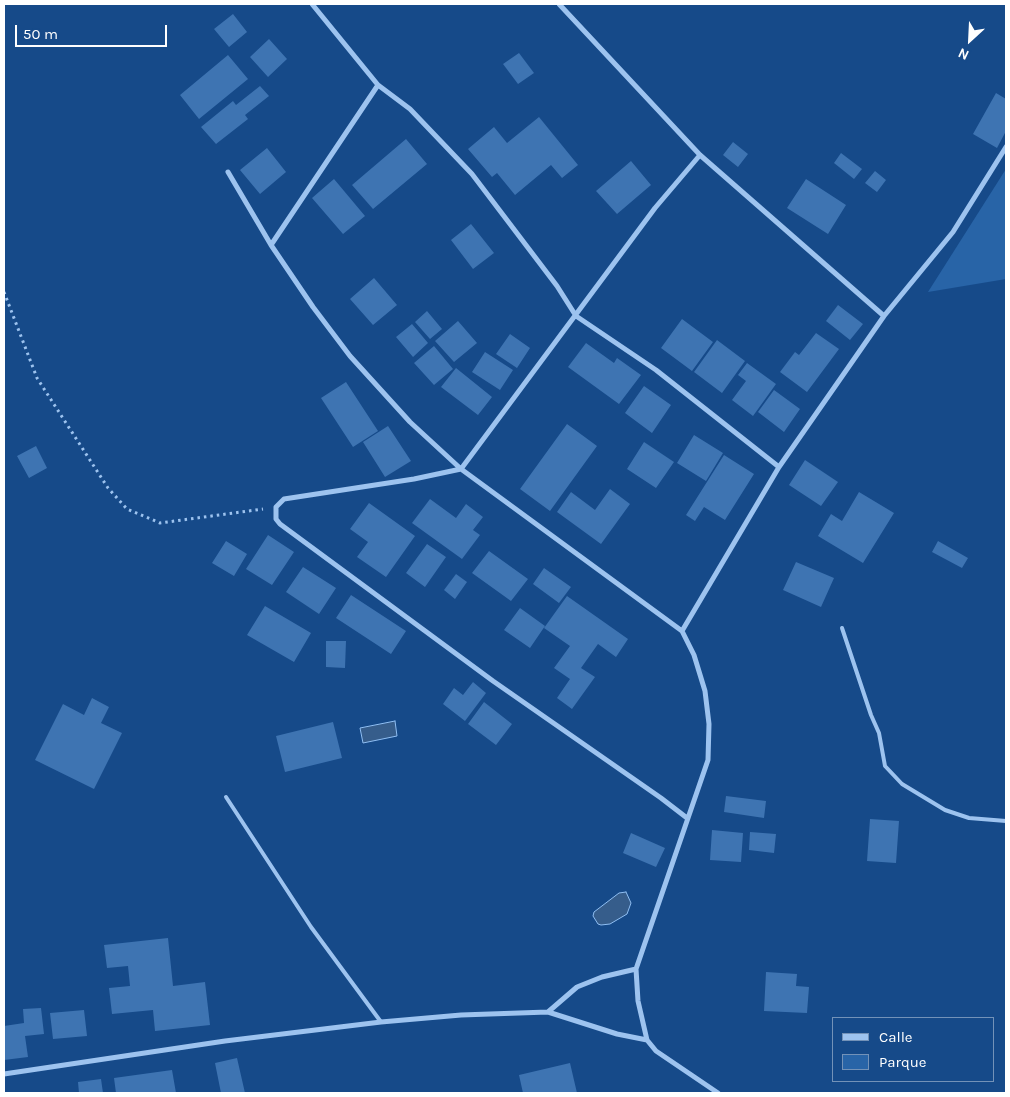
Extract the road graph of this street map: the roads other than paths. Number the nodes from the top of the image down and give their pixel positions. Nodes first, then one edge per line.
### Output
1 (312, 4) edge
2 (559, 4) edge
3 (378, 85) junction
4 (1006, 147) edge
5 (700, 156) junction
6 (228, 172) dead end
7 (271, 244) junction
8 (576, 316) junction
9 (884, 316) junction
10 (779, 467) junction
11 (461, 469) junction
12 (842, 628) dead end
13 (682, 631) junction
14 (226, 797) dead end
15 (686, 818) junction
16 (1006, 821) edge
17 (636, 969) junction
18 (548, 1012) junction
19 (381, 1022) junction
20 (648, 1040) junction
21 (4, 1074) edge
22 (718, 1093) edge

1 - 3 street
2 - 5 street
3 - 7 street
3 - 8 street
4 - 9 street
5 - 8 street
5 - 9 street
6 - 7 street
7 - 11 street
8 - 10 street
8 - 11 street
9 - 10 street
10 - 13 street
11 - 13 street
11 - 15 street
12 - 16 lane
13 - 15 street
14 - 19 lane
15 - 17 street
17 - 18 street
17 - 20 street
18 - 19 street
18 - 20 street
19 - 21 street
20 - 22 street

